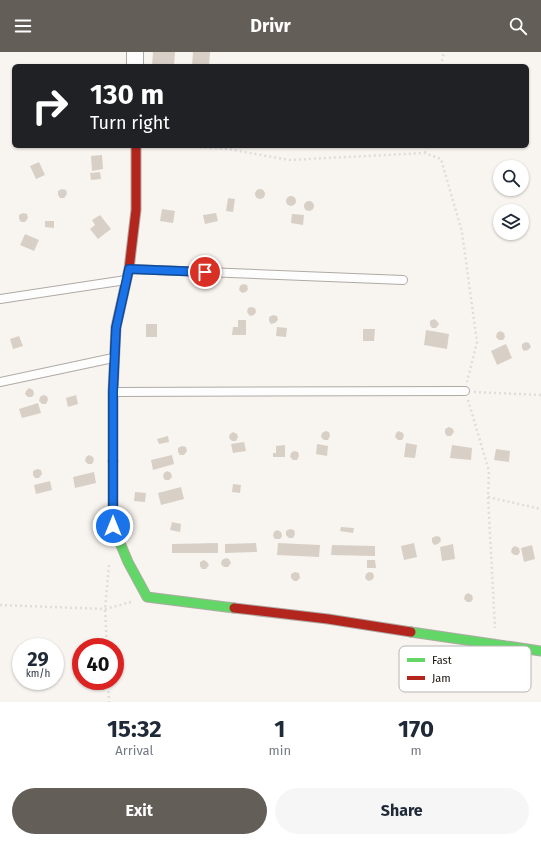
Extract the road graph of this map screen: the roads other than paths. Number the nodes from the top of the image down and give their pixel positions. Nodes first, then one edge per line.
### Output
1 (135, 52) edge
2 (136, 64) edge
3 (136, 148) edge
4 (129, 269) junction
5 (127, 280) junction
6 (403, 280) dead end
7 (0, 299) edge
8 (116, 358) junction
9 (0, 382) edge
10 (113, 392) junction
11 (465, 392) road end
12 (508, 646) edge
13 (531, 649) edge
14 (541, 651) edge

1 - 2 street
3 - 4 street
4 - 5 street
4 - 6 lane
5 - 7 lane
5 - 8 street
8 - 9 lane
8 - 10 street
10 - 11 lane
10 - 12 street
13 - 14 street

